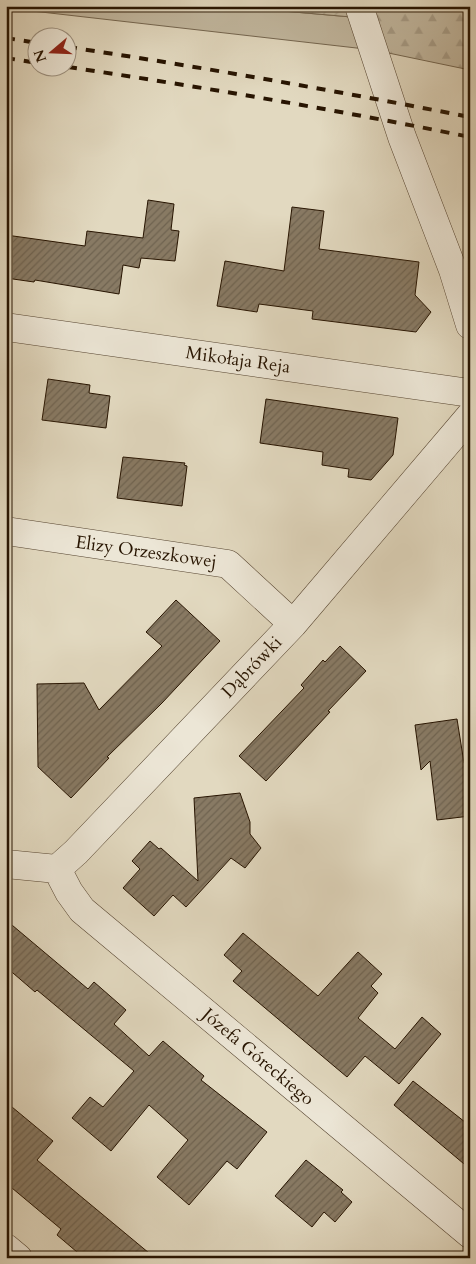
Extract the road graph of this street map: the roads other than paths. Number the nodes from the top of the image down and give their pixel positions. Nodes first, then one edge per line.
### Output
1 (358, 6) edge
2 (470, 325) edge
3 (6, 326) edge
4 (470, 393) edge
5 (470, 416) edge
6 (6, 532) edge
7 (293, 624) junction
8 (6, 864) edge
9 (57, 870) junction
10 (470, 1234) edge
11 (6, 1248) edge
12 (18, 1258) edge

1 - 2 street
3 - 4 street, Mikołaja Reja
5 - 7 street, Dąbrówki
6 - 7 street, Elizy Orzeszkowej
7 - 9 street, Dąbrówki
8 - 9 street
9 - 10 street, Józefa Góreckiego
11 - 12 street

